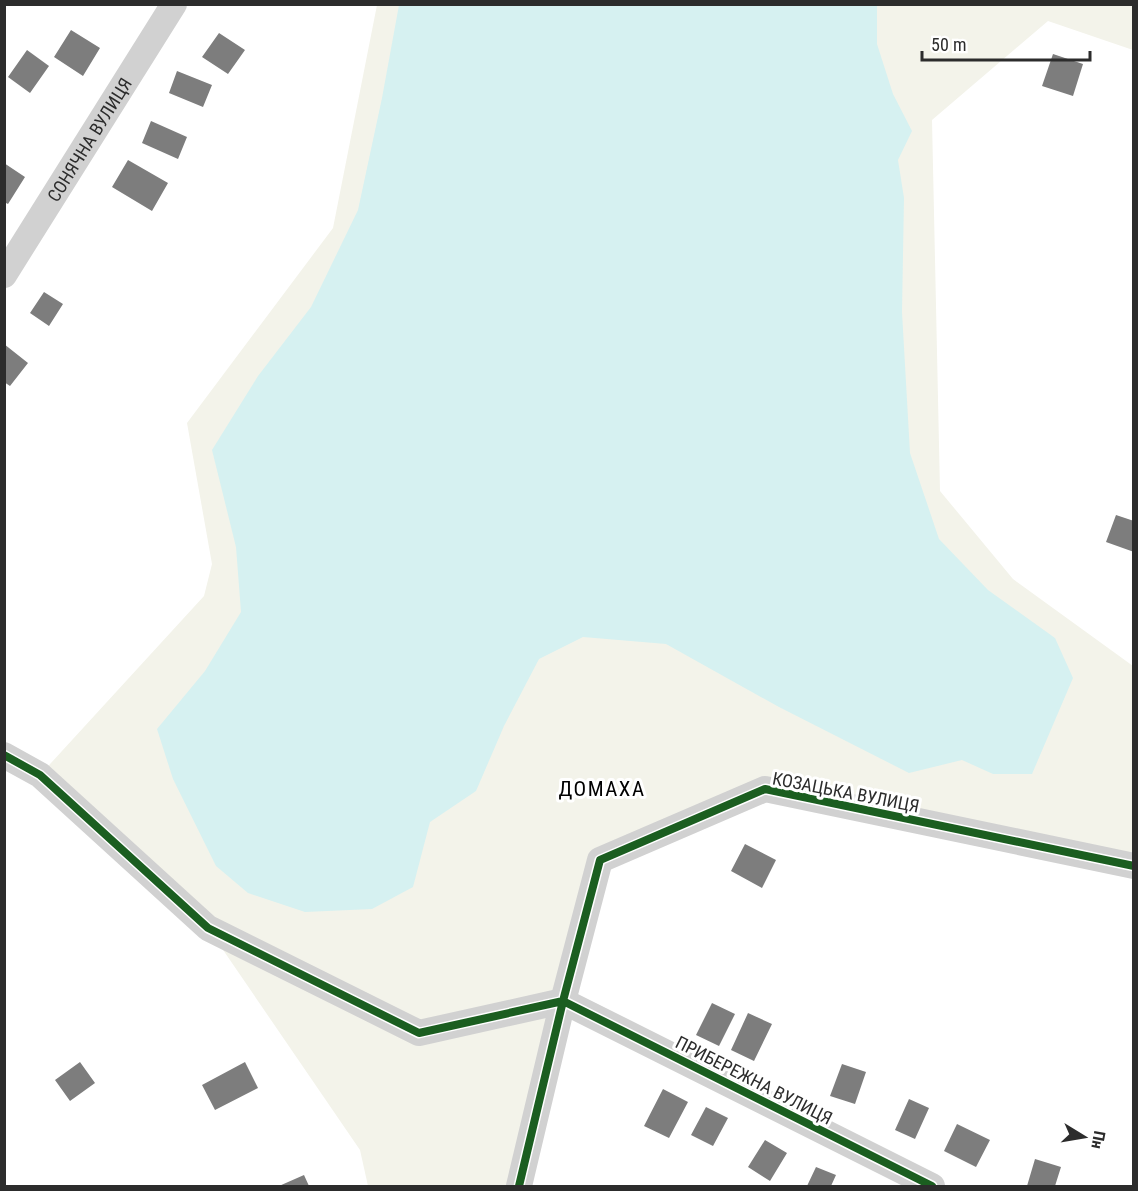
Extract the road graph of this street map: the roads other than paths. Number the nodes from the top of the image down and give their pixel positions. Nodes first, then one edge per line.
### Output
1 (174, 4) edge
2 (4, 275) edge
3 (4, 755) edge
4 (1134, 866) edge
5 (563, 1001) junction
6 (519, 1186) edge
7 (932, 1186) edge

1 - 2 street, СОНЯЧНА ВУЛИЦЯ
3 - 5 street
4 - 5 street, КОЗАЦЬКА ВУЛИЦЯ
5 - 6 street
5 - 7 street, ПРИБЕРЕЖНА ВУЛИЦЯ

